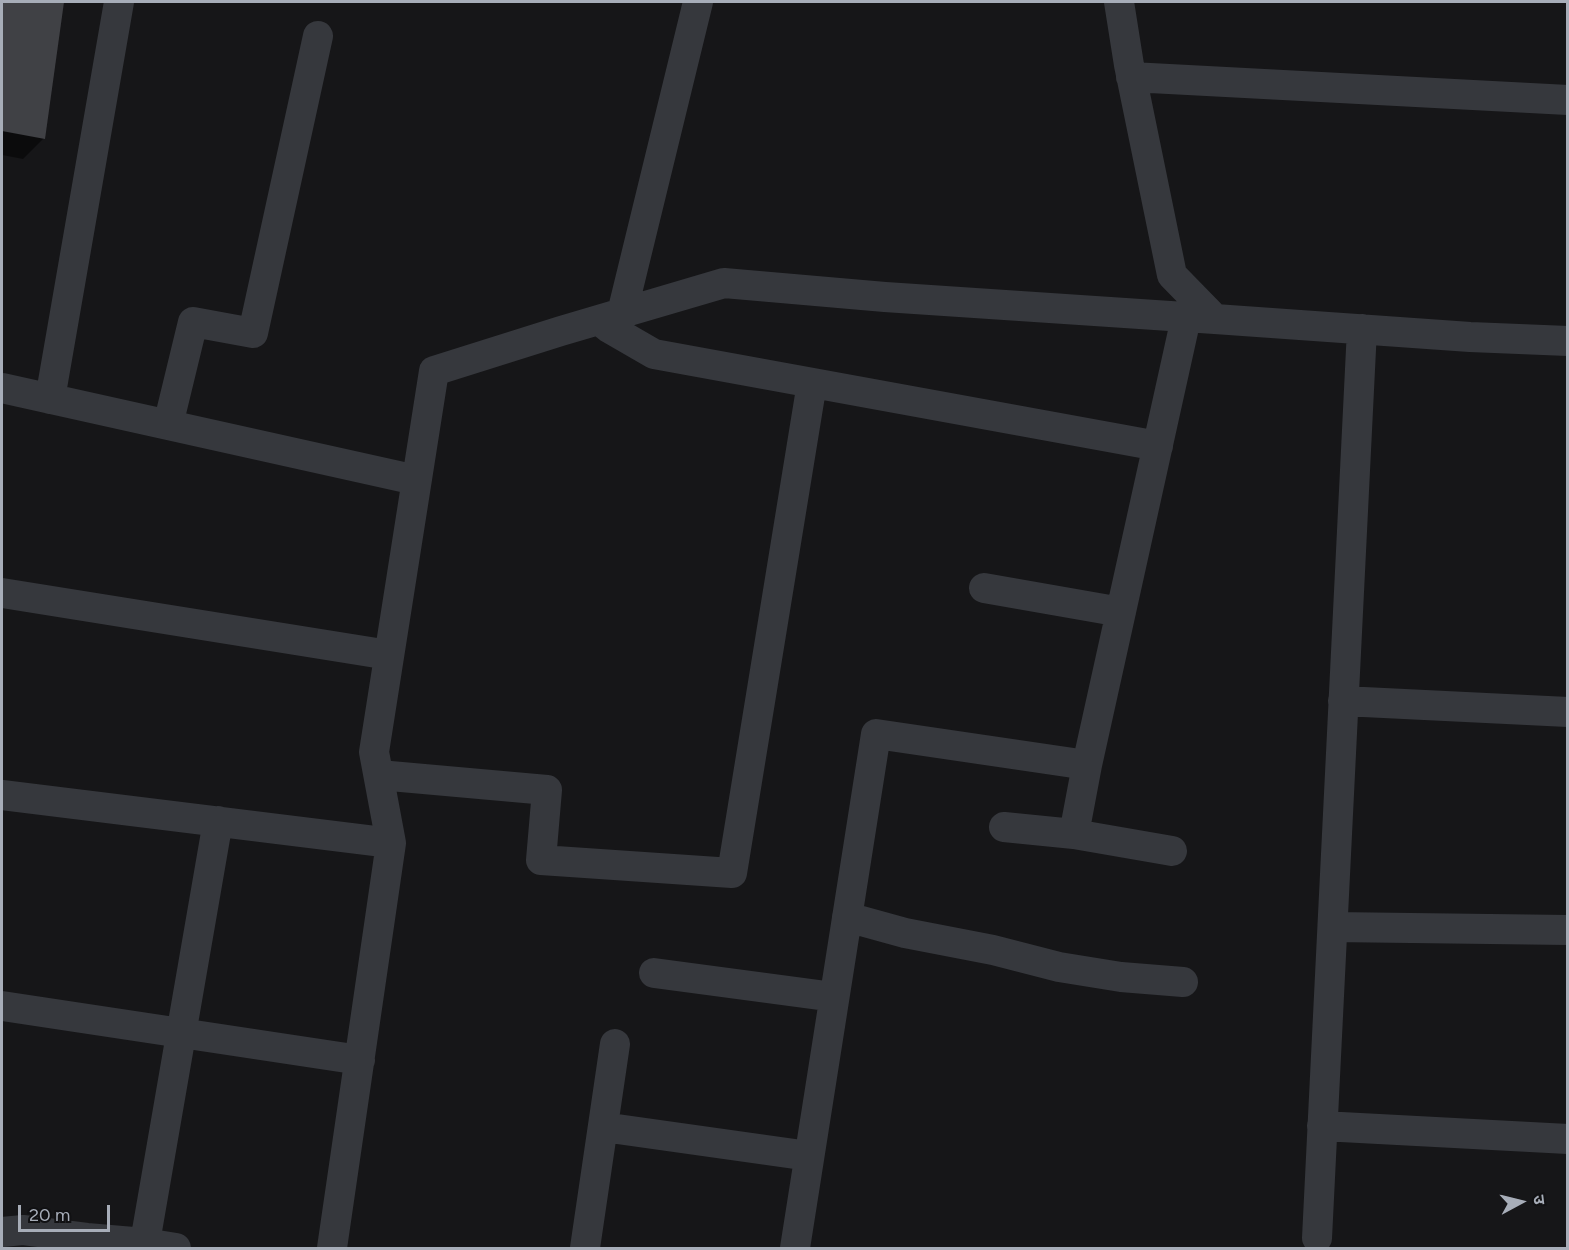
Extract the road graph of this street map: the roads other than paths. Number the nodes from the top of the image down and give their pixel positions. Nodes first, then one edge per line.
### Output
1 (119, 2) edge
2 (699, 2) edge
3 (1119, 2) edge
4 (318, 36) dead end
5 (1131, 77) junction
6 (1568, 100) edge
7 (611, 316) junction
8 (1200, 318) junction
9 (1362, 329) junction
10 (1568, 341) edge
11 (812, 383) junction
12 (2, 388) edge
13 (50, 399) junction
14 (168, 424) junction
15 (1158, 446) junction
16 (416, 480) junction
17 (984, 588) dead end
18 (2, 593) edge
19 (1121, 612) junction
20 (389, 655) junction
21 (1343, 701) junction
22 (1568, 712) edge
23 (1087, 765) junction
24 (379, 776) junction
25 (2, 795) edge
26 (218, 821) junction
27 (1004, 827) dead end
28 (1074, 834) junction
29 (391, 843) junction
30 (1172, 851) dead end
31 (847, 917) junction
32 (1333, 927) junction
33 (1568, 930) edge
34 (654, 973) dead end
35 (1183, 982) dead end
36 (834, 997) junction
37 (2, 1006) edge
38 (181, 1033) junction
39 (615, 1044) dead end
40 (360, 1060) junction
41 (1322, 1126) junction
42 (603, 1127) junction
43 (1568, 1139) edge
44 (809, 1156) junction
45 (2, 1232) edge
46 (1317, 1238) dead end
47 (144, 1246) edge
48 (176, 1248) edge
49 (332, 1248) edge
50 (585, 1248) edge
51 (795, 1248) edge

1 - 13 street
2 - 7 street
3 - 5 street
4 - 14 street
5 - 6 street
5 - 8 street
7 - 8 street
7 - 11 street
7 - 16 street
8 - 9 street
8 - 15 street
9 - 10 street
9 - 21 street
11 - 15 street
11 - 24 street
12 - 13 street
13 - 14 street
14 - 16 street
15 - 19 street
16 - 20 street
17 - 19 street
18 - 20 street
19 - 23 street
20 - 24 street
21 - 22 street
21 - 32 street
23 - 28 street
23 - 31 street
24 - 29 street
25 - 26 street
26 - 29 street
26 - 38 street
27 - 28 street
28 - 30 street
29 - 40 street
31 - 35 street
31 - 36 street
32 - 33 street
32 - 41 street
34 - 36 street
36 - 44 street
37 - 38 street
38 - 40 street
38 - 47 street
39 - 42 street
40 - 49 street
41 - 43 street
41 - 46 street
42 - 44 street
42 - 50 street
44 - 51 street
45 - 47 street
47 - 48 street

